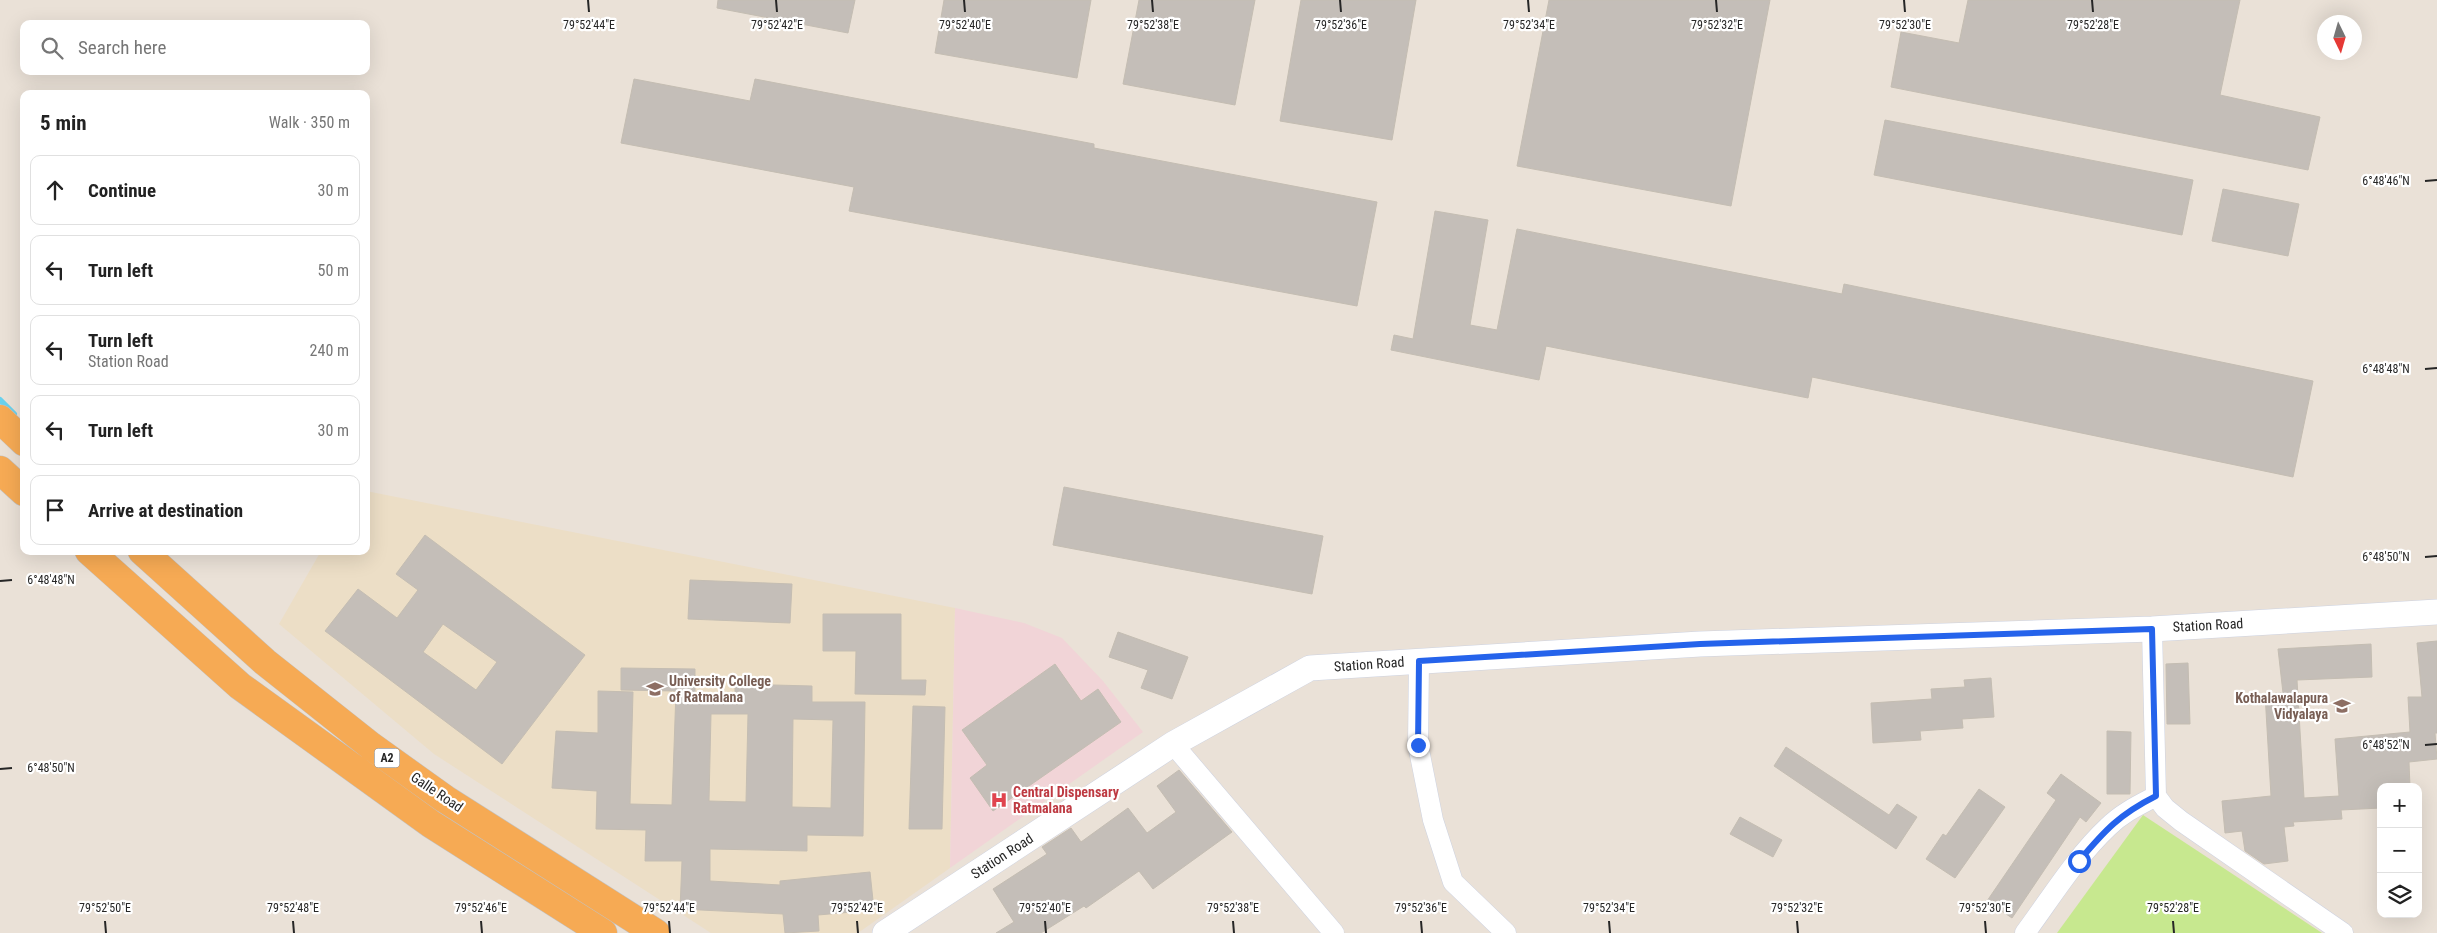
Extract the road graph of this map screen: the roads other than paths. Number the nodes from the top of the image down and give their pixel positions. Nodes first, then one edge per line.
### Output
1 (0, 420) edge
2 (20, 438) edge
3 (0, 470) edge
4 (20, 488) edge
5 (93, 555) edge
6 (146, 555) edge
7 (2437, 612) edge
8 (2152, 629) junction
9 (1419, 661) junction
10 (1173, 744) junction
11 (2156, 796) junction
12 (603, 933) edge
13 (656, 933) edge
14 (885, 933) edge
15 (1334, 933) edge
16 (1506, 933) edge
17 (2025, 933) edge
18 (2342, 933) edge

1 - 2 highway
3 - 4 highway
5 - 12 highway, A2
6 - 13 highway, Galle Road / A2
7 - 8 street, Station Road
8 - 9 street, Station Road
8 - 11 street
9 - 10 street, Station Road
9 - 16 street
10 - 14 street, Station Road
10 - 15 street
11 - 17 street
11 - 18 street

